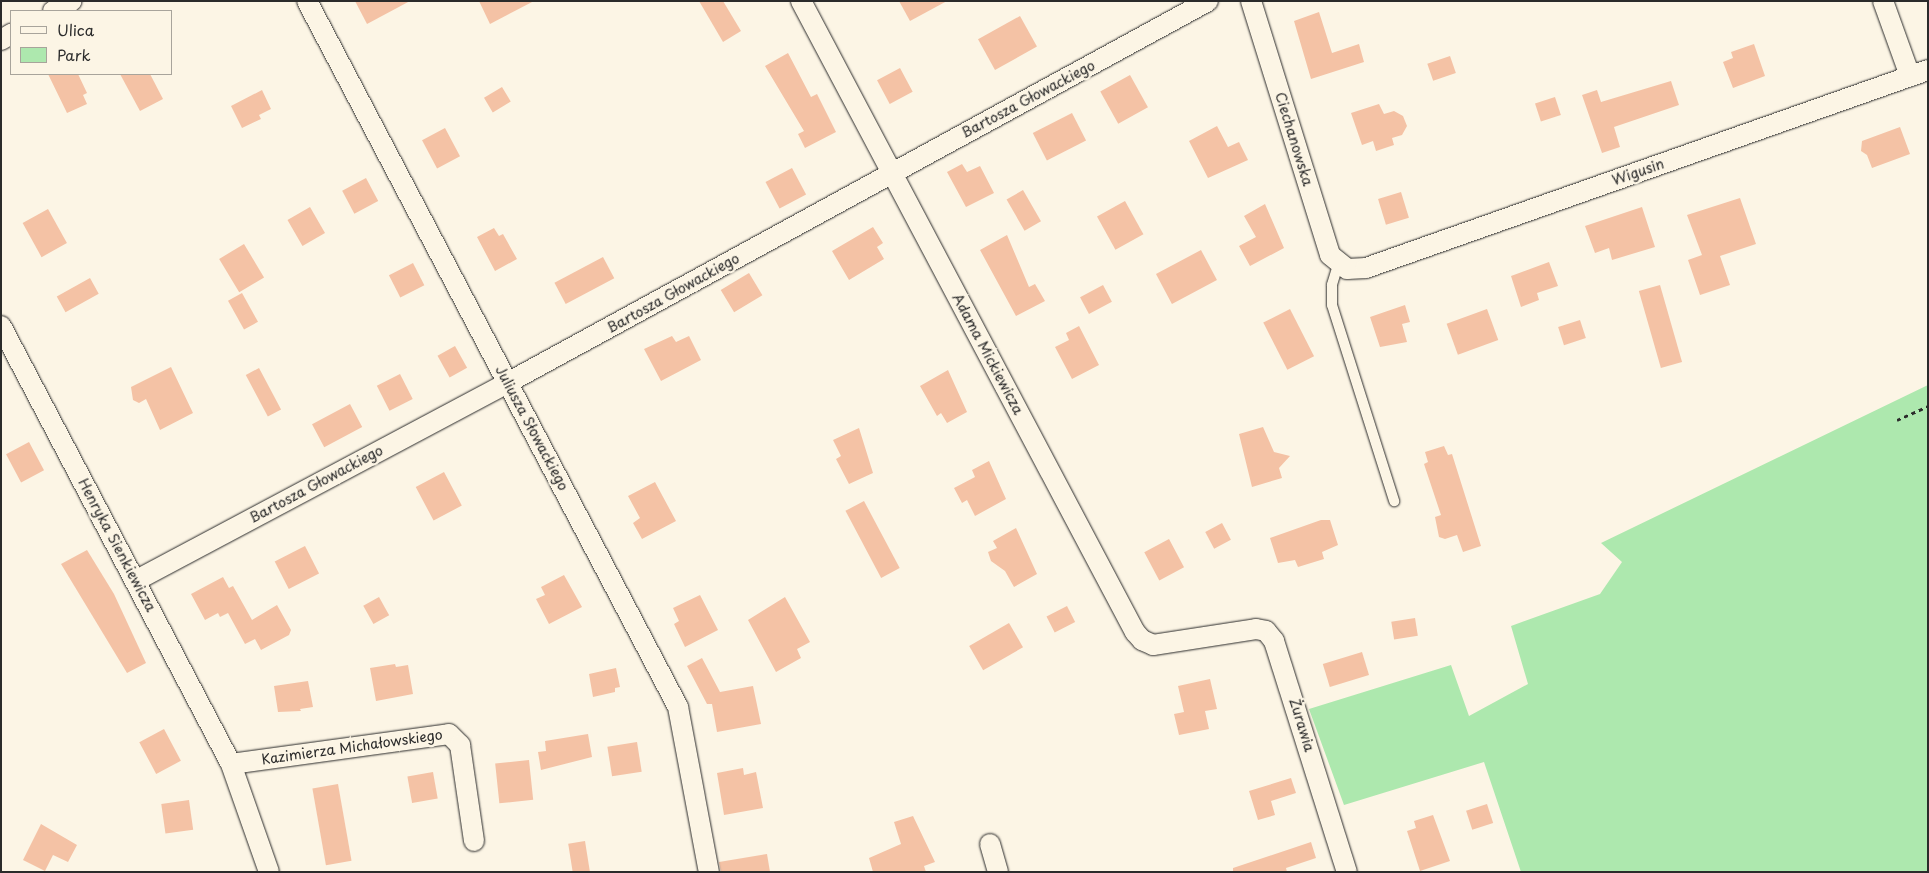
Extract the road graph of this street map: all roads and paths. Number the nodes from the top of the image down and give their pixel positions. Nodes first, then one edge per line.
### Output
1 (72, 1) edge
2 (307, 1) edge
3 (801, 1) edge
4 (1208, 1) edge
5 (1251, 1) edge
6 (1883, 1) edge
7 (55, 10) edge
8 (1919, 73) edge
9 (892, 172) junction
10 (1342, 267) junction
11 (1, 326) edge
12 (509, 382) junction
13 (1928, 406) edge
14 (1897, 420) dead end
15 (1394, 501) dead end
16 (136, 580) junction
17 (1214, 636) joint
18 (232, 764) junction
19 (474, 841) dead end
20 (990, 844) dead end
21 (269, 872) edge
22 (709, 872) edge
23 (998, 872) edge
24 (1347, 872) edge

1 - 7 street
2 - 12 street, Juliusza Słowackiego
3 - 9 street, Adama Mickiewicza
4 - 9 street, Bartosza Głowackiego
5 - 10 street, Ciechanowska
6 - 8 street
8 - 10 street, Wigusin
9 - 12 street, Bartosza Głowackiego
9 - 17 street, Adama Mickiewicza
10 - 15 lane
11 - 16 street, Henryka Sienkiewicza
12 - 16 street, Bartosza Głowackiego
12 - 22 street, Juliusza Słowackiego
13 - 14 path
16 - 18 street, Henryka Sienkiewicza
17 - 24 street, Żurawia
18 - 19 street, Kazimierza Michałowskiego
18 - 21 street, Henryka Sienkiewicza
20 - 23 street

